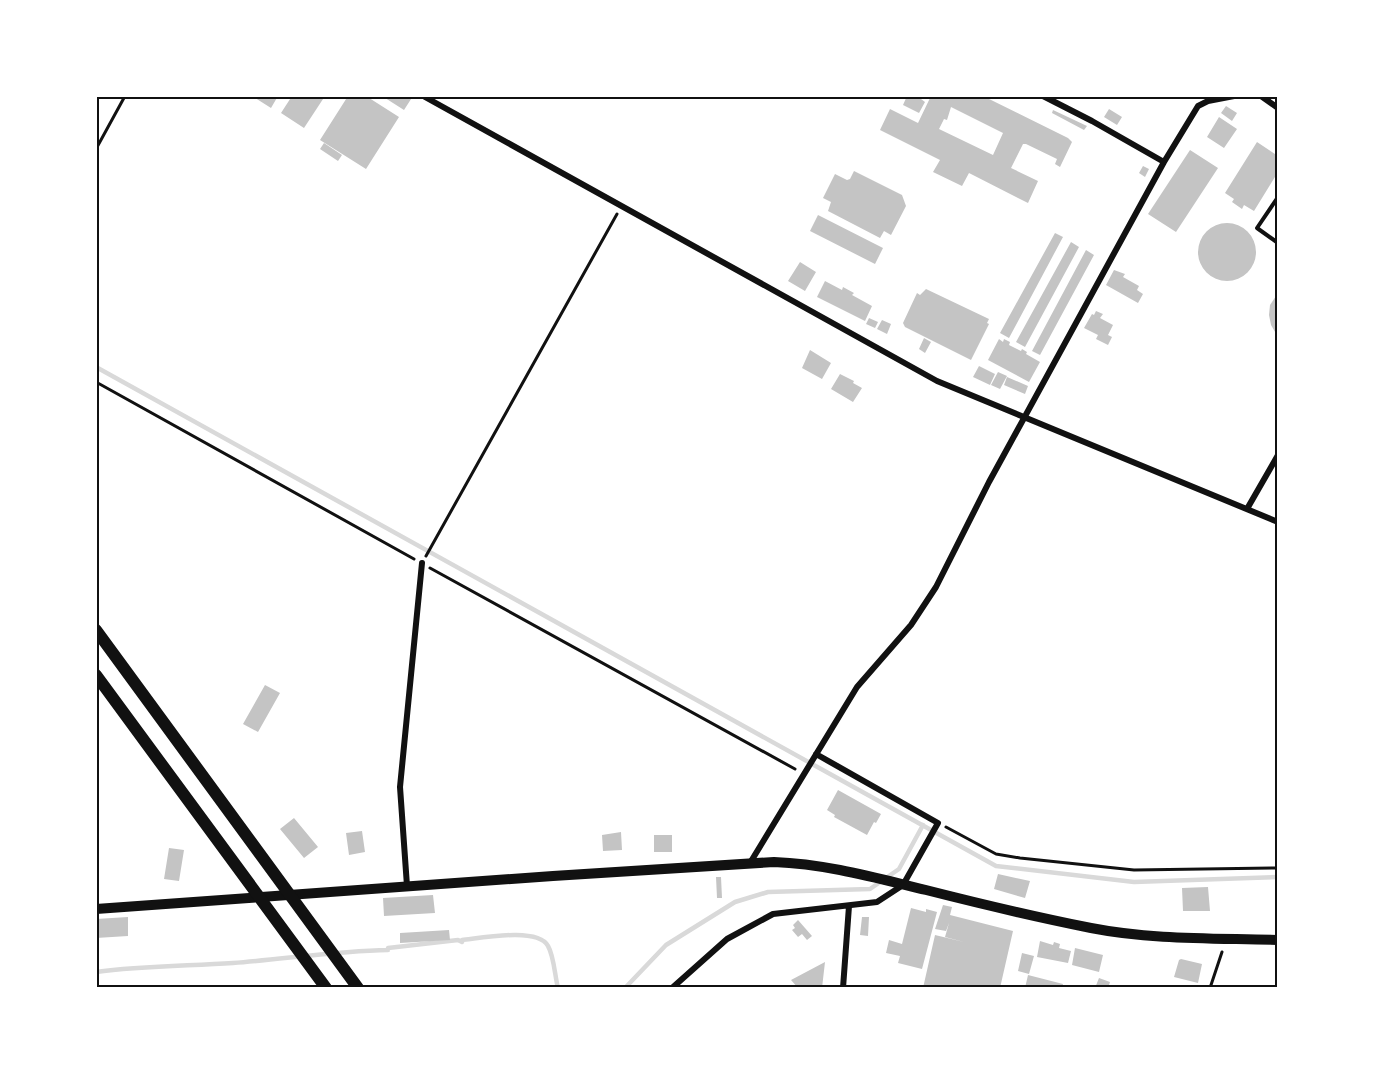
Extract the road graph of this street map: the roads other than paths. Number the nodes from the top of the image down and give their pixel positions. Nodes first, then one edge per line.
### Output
1 (426, 96) edge
2 (1043, 96) edge
3 (1234, 96) edge
4 (1260, 96) edge
5 (1278, 108) edge
6 (1164, 162) junction
7 (1278, 197) edge
8 (1278, 243) edge
9 (1024, 418) junction
10 (1278, 455) edge
11 (1247, 509) junction
12 (1278, 522) edge
13 (422, 563) road end
14 (96, 630) edge
15 (96, 675) edge
16 (816, 754) junction
17 (750, 863) junction
18 (899, 884) junction
19 (407, 886) junction
20 (290, 895) junction
21 (260, 897) junction
22 (849, 906) junction
23 (96, 909) edge
24 (1278, 940) edge
25 (326, 988) edge
26 (358, 988) edge
27 (672, 988) edge
28 (843, 988) edge

1 - 9 street
2 - 6 street
3 - 6 street
4 - 5 street
6 - 9 street
7 - 8 lane
9 - 11 street
9 - 16 street
10 - 11 street
11 - 12 street
13 - 19 street
14 - 20 highway
15 - 21 highway
16 - 17 street
16 - 18 street
17 - 18 main road
17 - 19 main road
18 - 22 street
18 - 24 main road
19 - 20 main road
20 - 21 main road
20 - 26 highway
21 - 23 main road
21 - 25 highway
22 - 27 street
22 - 28 street

